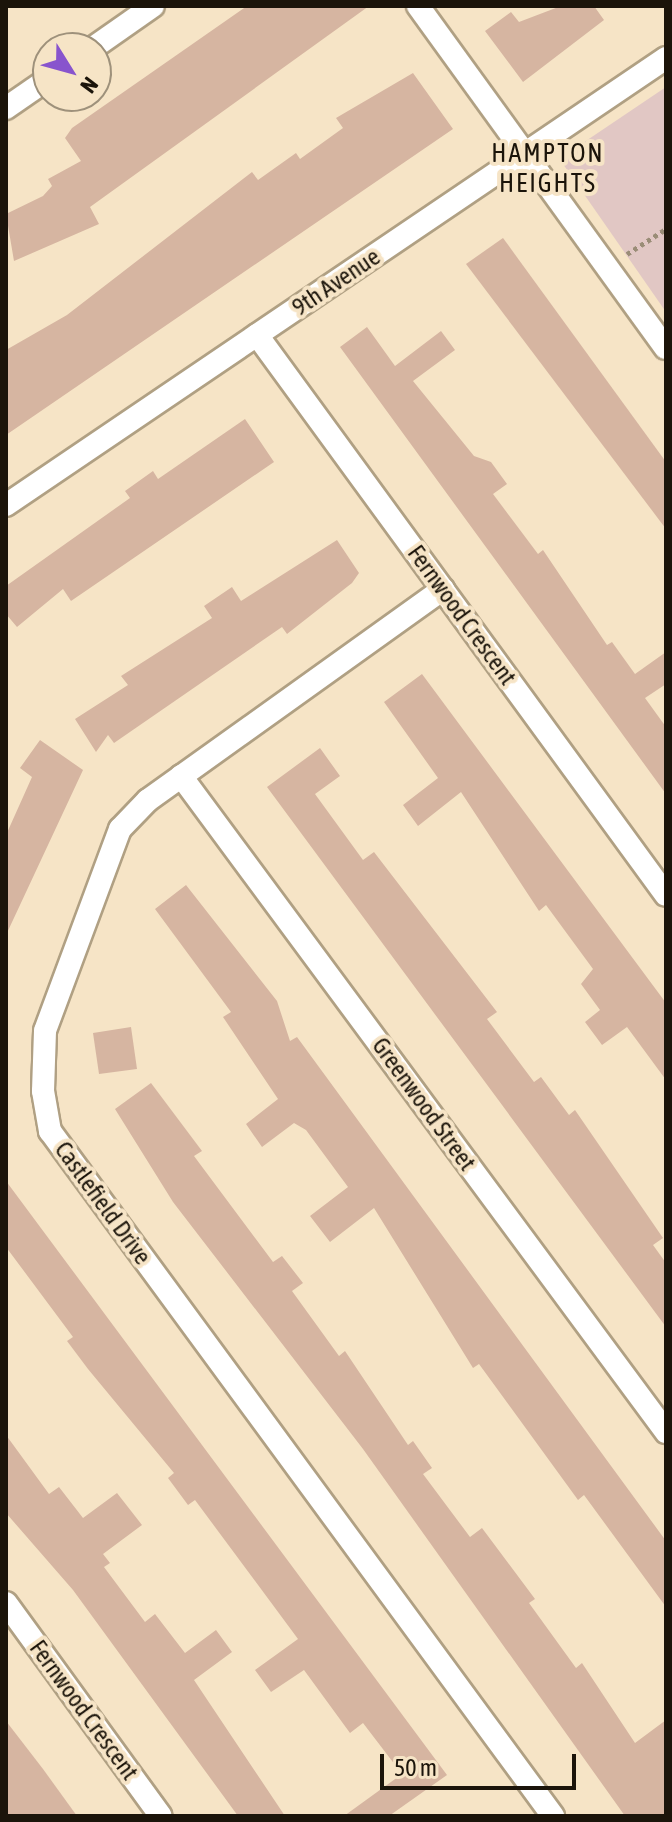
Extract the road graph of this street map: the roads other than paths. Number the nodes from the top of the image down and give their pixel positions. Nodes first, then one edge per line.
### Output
1 (153, 6) edge
2 (418, 6) edge
3 (112, 35) edge
4 (666, 58) edge
5 (32, 90) edge
6 (6, 108) edge
7 (526, 155) junction
8 (257, 335) junction
9 (666, 348) edge
10 (6, 505) edge
11 (443, 589) junction
12 (181, 776) junction
13 (666, 895) edge
14 (666, 1432) edge
15 (6, 1603) edge
16 (161, 1816) edge
17 (553, 1816) edge

1 - 3 street
2 - 7 street
4 - 7 street, 9th Avenue
5 - 6 street
7 - 8 street, 9th Avenue
7 - 9 street
8 - 10 street, 9th Avenue
8 - 11 street, Fernwood Crescent
11 - 12 street, Castlefield Drive
11 - 13 street, Fernwood Crescent
12 - 14 street, Greenwood Street
12 - 17 street, Castlefield Drive
15 - 16 street, Fernwood Crescent

